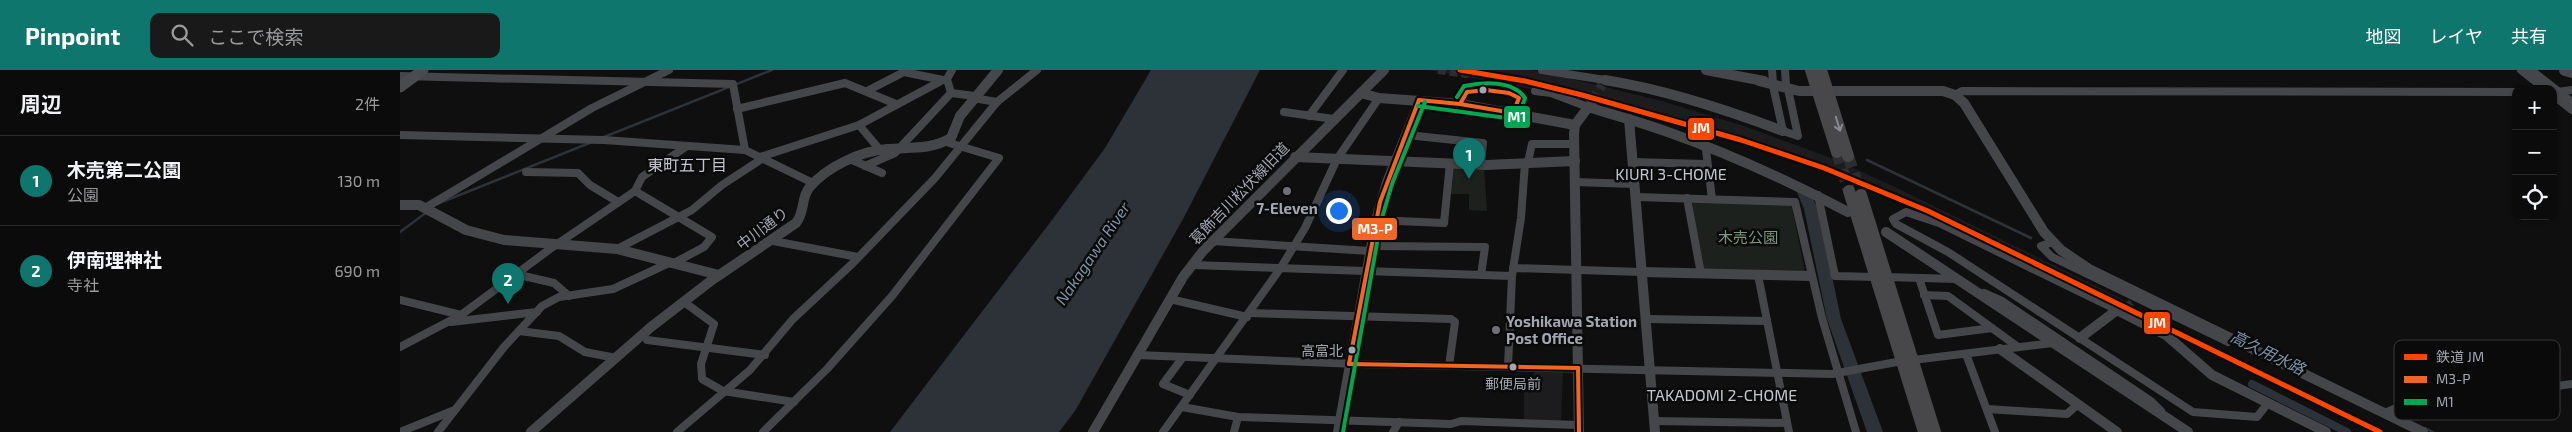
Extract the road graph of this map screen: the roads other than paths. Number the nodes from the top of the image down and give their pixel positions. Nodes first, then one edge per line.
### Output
1 (423, 70) edge
2 (669, 70) edge
3 (952, 70) edge
4 (998, 70) edge
5 (1037, 70) edge
6 (1343, 70) edge
7 (1384, 70) edge
8 (1542, 70) edge
9 (1612, 70) edge
10 (1706, 70) edge
11 (1772, 70) edge
12 (1784, 70) edge
13 (1811, 70) edge
14 (1821, 70) edge
15 (2521, 70) edge
16 (2531, 70) edge
17 (2565, 70) edge
18 (2572, 72) edge
19 (400, 76) edge
20 (414, 77) junction
21 (944, 80) junction
22 (644, 82) junction
23 (1604, 83) junction
24 (1773, 84) junction
25 (2540, 85) edge
26 (2547, 85) edge
27 (400, 87) edge
28 (1787, 87) junction
29 (2572, 90) edge
30 (867, 91) junction
31 (1535, 91) dead end
32 (1823, 92) junction
33 (2512, 92) edge
34 (951, 93) junction
35 (1361, 93) junction
36 (2557, 93) edge
37 (2557, 94) edge
38 (2557, 94) edge
39 (1955, 95) junction
40 (974, 97) junction
41 (1379, 98) junction
42 (1419, 100) junction
43 (997, 102) junction
44 (2572, 102) edge
45 (896, 104) junction
46 (1590, 104) junction
47 (737, 109) junction
48 (2572, 110) edge
49 (1284, 112) dead end
50 (1309, 116) junction
51 (1334, 119) junction
52 (1629, 119) junction
53 (859, 125) junction
54 (1575, 125) junction
55 (1783, 131) junction
56 (400, 135) edge
57 (1407, 135) junction
58 (540, 139) junction
59 (946, 142) junction
60 (1574, 144) junction
61 (687, 146) junction
62 (898, 148) junction
63 (959, 148) junction
64 (1708, 148) junction
65 (745, 150) junction
66 (880, 150) junction
67 (1837, 152) tunnel mouth
68 (1848, 156) tunnel mouth
69 (762, 157) junction
70 (1295, 157) junction
71 (1337, 159) junction
72 (852, 160) junction
73 (1575, 161) junction
74 (1396, 162) junction
75 (1633, 162) junction
76 (1450, 163) junction
77 (1526, 163) junction
78 (1481, 164) junction
79 (1706, 164) junction
80 (865, 166) junction
81 (526, 172) dead end
82 (882, 173) dead end
83 (1575, 182) junction
84 (813, 183) junction
85 (1794, 183) junction
86 (1634, 184) junction
87 (634, 191) junction
88 (1855, 193) tunnel mouth
89 (1818, 195) junction
90 (1636, 197) junction
91 (1687, 198) junction
92 (1712, 199) junction
93 (618, 202) junction
94 (1795, 202) junction
95 (400, 205) edge
96 (427, 210) junction
97 (1848, 212) dead end
98 (679, 217) junction
99 (1375, 220) junction
100 (1886, 232) dead end
101 (773, 241) junction
102 (1212, 241) junction
103 (2053, 242) junction
104 (558, 244) junction
105 (1294, 247) junction
106 (1370, 248) junction
107 (617, 249) junction
108 (858, 257) junction
109 (671, 263) junction
110 (1193, 265) junction
111 (1513, 268) junction
112 (1280, 269) junction
113 (1577, 270) junction
114 (1366, 272) junction
115 (1642, 272) junction
116 (515, 274) junction
117 (1701, 274) junction
118 (719, 275) junction
119 (1481, 275) junction
120 (1758, 275) junction
121 (1512, 276) junction
122 (1811, 276) junction
123 (1881, 277) junction
124 (1918, 278) junction
125 (1959, 279) junction
126 (1971, 286) junction
127 (1924, 295) junction
128 (569, 296) junction
129 (1170, 299) junction
130 (400, 300) edge
131 (684, 302) junction
132 (2117, 310) junction
133 (537, 312) junction
134 (1248, 315) junction
135 (1358, 316) junction
136 (462, 318) junction
137 (1646, 319) junction
138 (1767, 322) junction
139 (1992, 328) junction
140 (519, 331) junction
141 (647, 340) dead end
142 (2080, 340) junction
143 (2053, 343) junction
144 (2247, 346) junction
145 (400, 347) edge
146 (2018, 347) junction
147 (706, 348) junction
148 (2070, 348) junction
149 (2000, 349) junction
150 (765, 354) junction
151 (1966, 354) junction
152 (1138, 356) junction
153 (1183, 357) junction
154 (616, 358) junction
155 (1216, 359) junction
156 (1908, 360) junction
157 (1349, 364) junction
158 (1449, 366) junction
159 (1508, 367) junction
160 (1578, 368) junction
161 (1650, 370) junction
162 (1777, 372) junction
163 (1841, 372) junction
164 (723, 391) junction
165 (1190, 395) junction
166 (794, 402) junction
167 (2268, 403) junction
168 (2077, 405) junction
169 (1182, 406) junction
170 (1986, 410) junction
171 (2394, 410) edge
172 (453, 411) junction
173 (2389, 411) junction
174 (2394, 414) edge
175 (1238, 418) junction
176 (2404, 420) edge
177 (1339, 421) junction
178 (1654, 421) junction
179 (1399, 422) junction
180 (2172, 422) junction
181 (1507, 427) edge
182 (1449, 428) edge
183 (1579, 428) edge
184 (1788, 428) edge
185 (400, 432) edge
186 (438, 432) edge
187 (531, 432) edge
188 (677, 432) edge
189 (763, 432) edge
190 (1093, 432) edge
191 (1163, 432) edge
192 (1234, 432) edge
193 (1337, 432) edge
194 (1393, 432) edge
195 (1655, 432) edge
196 (1856, 432) edge
197 (1924, 432) edge
198 (1935, 432) edge
199 (1995, 432) edge
200 (2117, 432) edge
201 (2188, 432) edge
202 (2326, 432) edge
203 (2423, 432) edge

1 - 20 main road
2 - 22 street
3 - 21 street
4 - 40 street
5 - 43 street
6 - 50 street
7 - 35 street, 葛飾吉川松伏線旧道
8 - 23 street
9 - 23 street
10 - 24 street
11 - 24 street
12 - 28 street
13 - 32 main road
14 - 32 main road
15 - 25 street
16 - 26 street
17 - 18 main road
19 - 20 street
20 - 22 street
20 - 27 main road
21 - 30 street
21 - 34 street
21 - 45 street
22 - 47 street
22 - 58 street
23 - 55 street
24 - 28 street
24 - 55 street
28 - 32 street
28 - 55 street
29 - 36 street
30 - 45 street
30 - 47 street
31 - 46 street
32 - 39 street
32 - 67 main road
32 -> 68 main road
33 - 39 street
34 - 40 street
34 - 62 street
35 - 41 street
35 - 51 street, 葛飾吉川松伏線旧道
37 - 44 street
38 - 48 street
39 - 103 street
40 - 43 street
40 - 59 street
41 - 42 street
41 - 71 street
42 - 54 street
42 - 57 street
43 - 63 street
45 - 53 street
46 - 52 street
46 - 54 street
47 - 65 street
49 - 50 street
50 - 51 street
51 - 70 street, 葛飾吉川松伏線旧道
52 - 64 street
52 - 75 street
53 - 66 street
53 - 69 street
54 - 60 street
56 - 58 street
57 - 74 street
57 - 78 street
58 - 61 street
58 - 96 street
59 - 62 street
59 - 63 street
60 - 73 street
60 - 77 street
61 - 65 street
61 - 87 street
62 - 66 street
62 - 80 street
63 - 108 street
63 - 166 street
64 - 79 street
64 - 85 street
65 - 69 street
66 - 72 street
69 - 84 street
69 - 98 street
70 - 71 street
70 - 102 street, 葛飾吉川松伏線旧道
71 - 74 street
71 - 105 street
72 - 80 street
72 - 84 street
73 - 77 street
73 - 83 street
74 - 76 street
74 - 99 street
75 - 79 street
75 - 86 street
76 - 78 street
76 - 99 street
77 - 78 street
77 - 111 street
79 - 92 street
80 - 82 street
81 - 93 street
83 - 86 street
83 - 113 street
84 - 101 street, 中川通り
85 - 89 street
85 - 94 street
86 - 90 street
87 - 93 street
87 - 98 street
88 - 123 main road
89 - 97 street
89 - 123 street
90 - 91 street
90 - 115 street
91 - 92 street
91 - 117 street
92 - 94 street
93 - 104 street
94 - 122 street
95 - 96 street
96 - 104 street
98 - 107 street
98 - 109 street
99 - 106 street
100 - 125 street
101 - 108 street
101 - 118 street, 中川通り
102 - 105 street
102 - 110 street, 葛飾吉川松伏線旧道
103 - 144 street
103 - 144 street
104 - 107 street
104 - 116 street
105 - 106 street
105 - 112 street
106 - 114 street
106 - 119 street
107 - 109 street
108 - 150 street
109 - 118 street
109 - 128 street
110 - 112 street
110 - 129 street, 葛飾吉川松伏線旧道
111 - 113 street
111 - 121 street
112 - 114 street
112 - 134 street
113 - 115 street
113 - 160 street
114 - 119 street
114 - 135 street
115 - 117 street
115 - 137 street
116 - 128 street
116 - 136 street
117 - 120 street
118 - 131 street, 中川通り
119 - 121 street
120 - 122 street
120 - 138 street
121 - 159 street
122 - 163 street
123 - 124 street
123 - 156 main road
124 - 125 street
124 - 127 street
125 - 126 street
126 - 143 street
126 - 148 street
127 - 139 street
127 - 139 street
128 - 133 street
129 - 134 street
129 - 152 street, 葛飾吉川松伏線旧道
130 - 136 street
131 - 147 street
131 - 154 street, 中川通り
132 - 142 street
132 - 142 street
132 - 167 street
133 - 136 street
133 - 140 street
134 - 135 street
134 - 155 street
135 - 157 street
135 - 158 street
136 - 145 street
137 - 138 street
137 - 161 street
138 - 162 street
139 - 146 street
140 - 154 street
140 - 172 street
141 - 147 street
142 - 148 street
142 - 167 street
143 - 146 street
143 - 180 street
144 - 173 street
146 - 149 street
147 - 150 street
147 - 164 street
148 - 180 street
149 - 151 street
149 - 168 street
150 - 164 street
151 - 156 street
151 - 170 street
152 - 153 street
152 - 190 street, 葛飾吉川松伏線旧道
153 - 155 street
153 - 165 street
154 - 187 street, 中川通り
155 - 157 street
155 - 165 street
156 - 163 street
156 - 197 main road
156 - 198 main road
157 - 158 street
157 - 177 street
158 - 159 street
159 - 160 street
160 - 161 street
160 - 183 street
161 - 162 street
161 - 178 street
162 - 163 street
162 - 184 street
163 - 196 street
164 - 166 street
164 - 188 street
165 - 169 street
166 - 189 street
167 - 202 street
168 - 170 street
168 - 200 street
169 - 175 street
169 - 191 street
170 - 199 street
171 - 173 street
172 - 185 street
172 - 186 street
173 - 174 street
175 - 177 street
175 - 192 street
176 - 203 street
177 - 179 street
177 - 193 street
178 - 184 street
178 - 195 street
179 - 182 street
179 - 194 street
180 - 201 street
181 - 182 street
181 - 183 street

